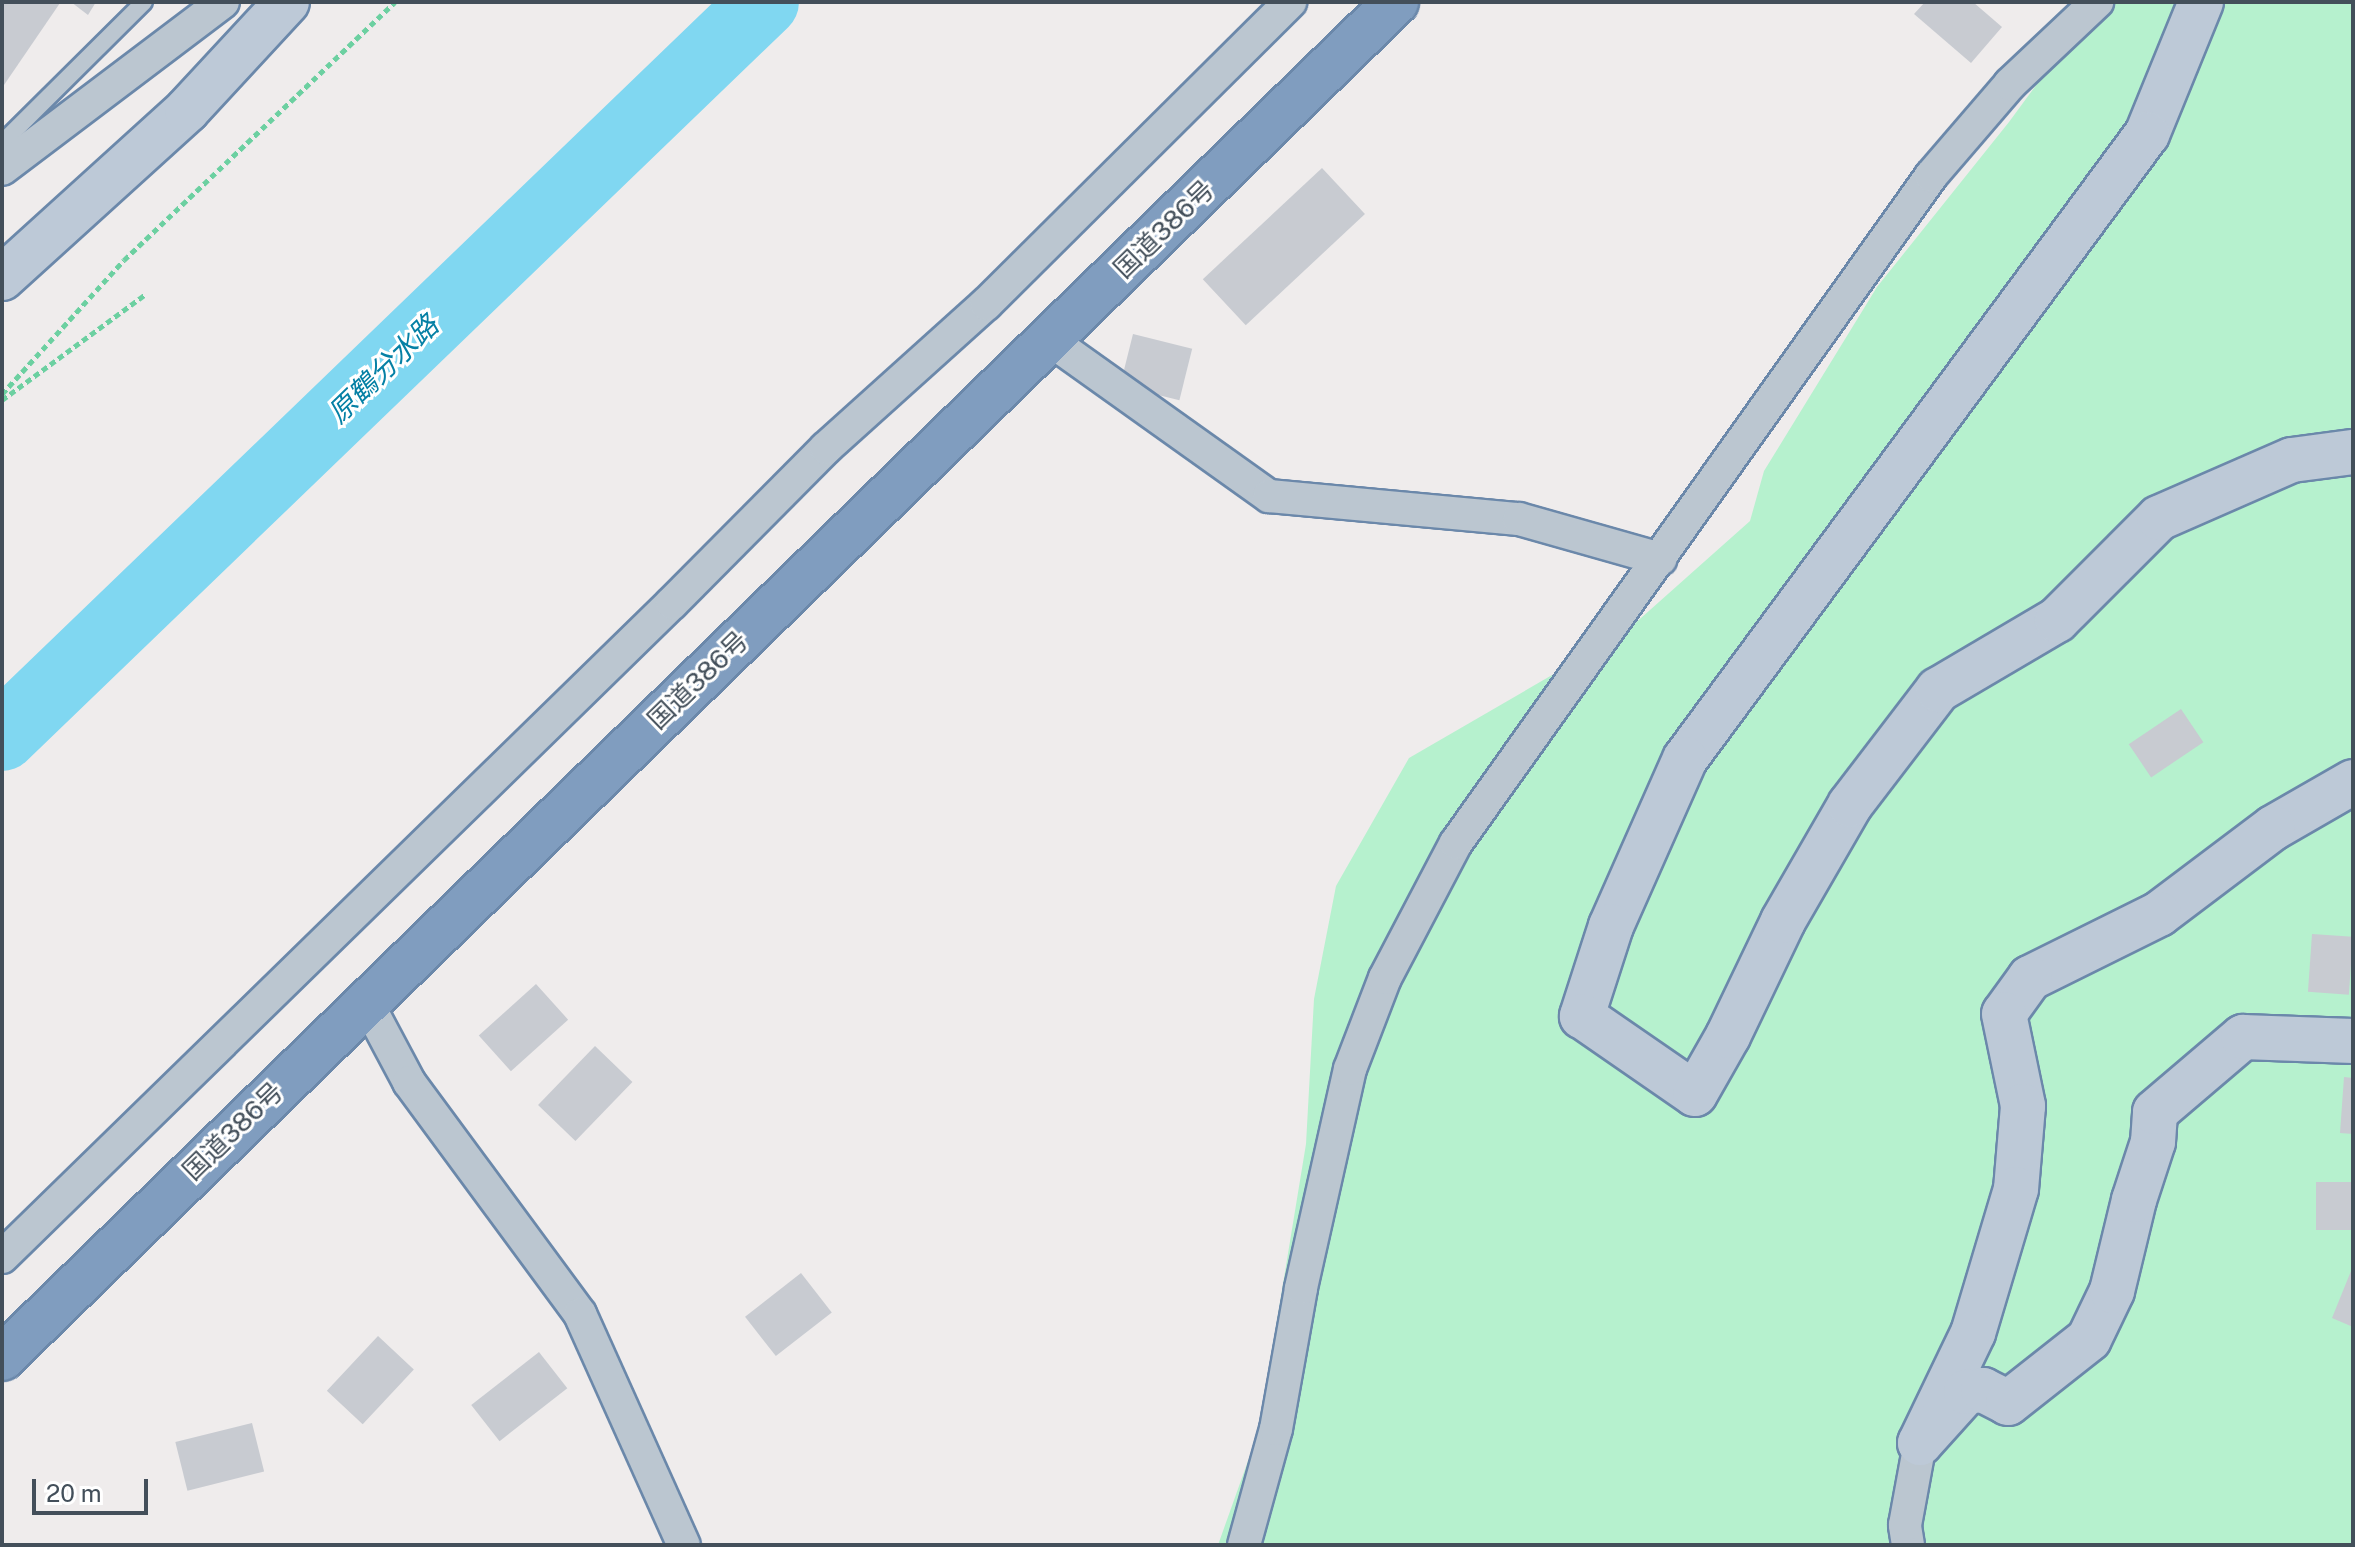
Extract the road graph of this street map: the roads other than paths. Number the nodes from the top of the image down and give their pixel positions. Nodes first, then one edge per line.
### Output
1 (144, 2) edge
2 (223, 2) edge
3 (287, 2) edge
4 (1290, 2) edge
5 (1396, 2) edge
6 (2097, 2) edge
7 (2201, 2) edge
8 (2, 143) edge
9 (2, 169) edge
10 (2, 278) edge
11 (1050, 340) junction
12 (2353, 452) edge
13 (1660, 559) junction
14 (2353, 782) edge
15 (366, 1001) junction
16 (2353, 1041) edge
17 (2, 1257) edge
18 (2, 1358) edge
19 (1920, 1443) junction
20 (684, 1545) edge
21 (1244, 1545) edge
22 (1908, 1545) edge

1 - 8 lane
2 - 9 street
3 - 10 street
4 - 17 street
5 - 11 highway, 国道386号
6 - 13 street
7 - 12 street
11 - 13 street
11 - 15 highway, 国道386号
13 - 21 street
14 - 19 street
15 - 18 highway, 国道386号
15 - 20 street
16 - 19 street
19 - 22 street

